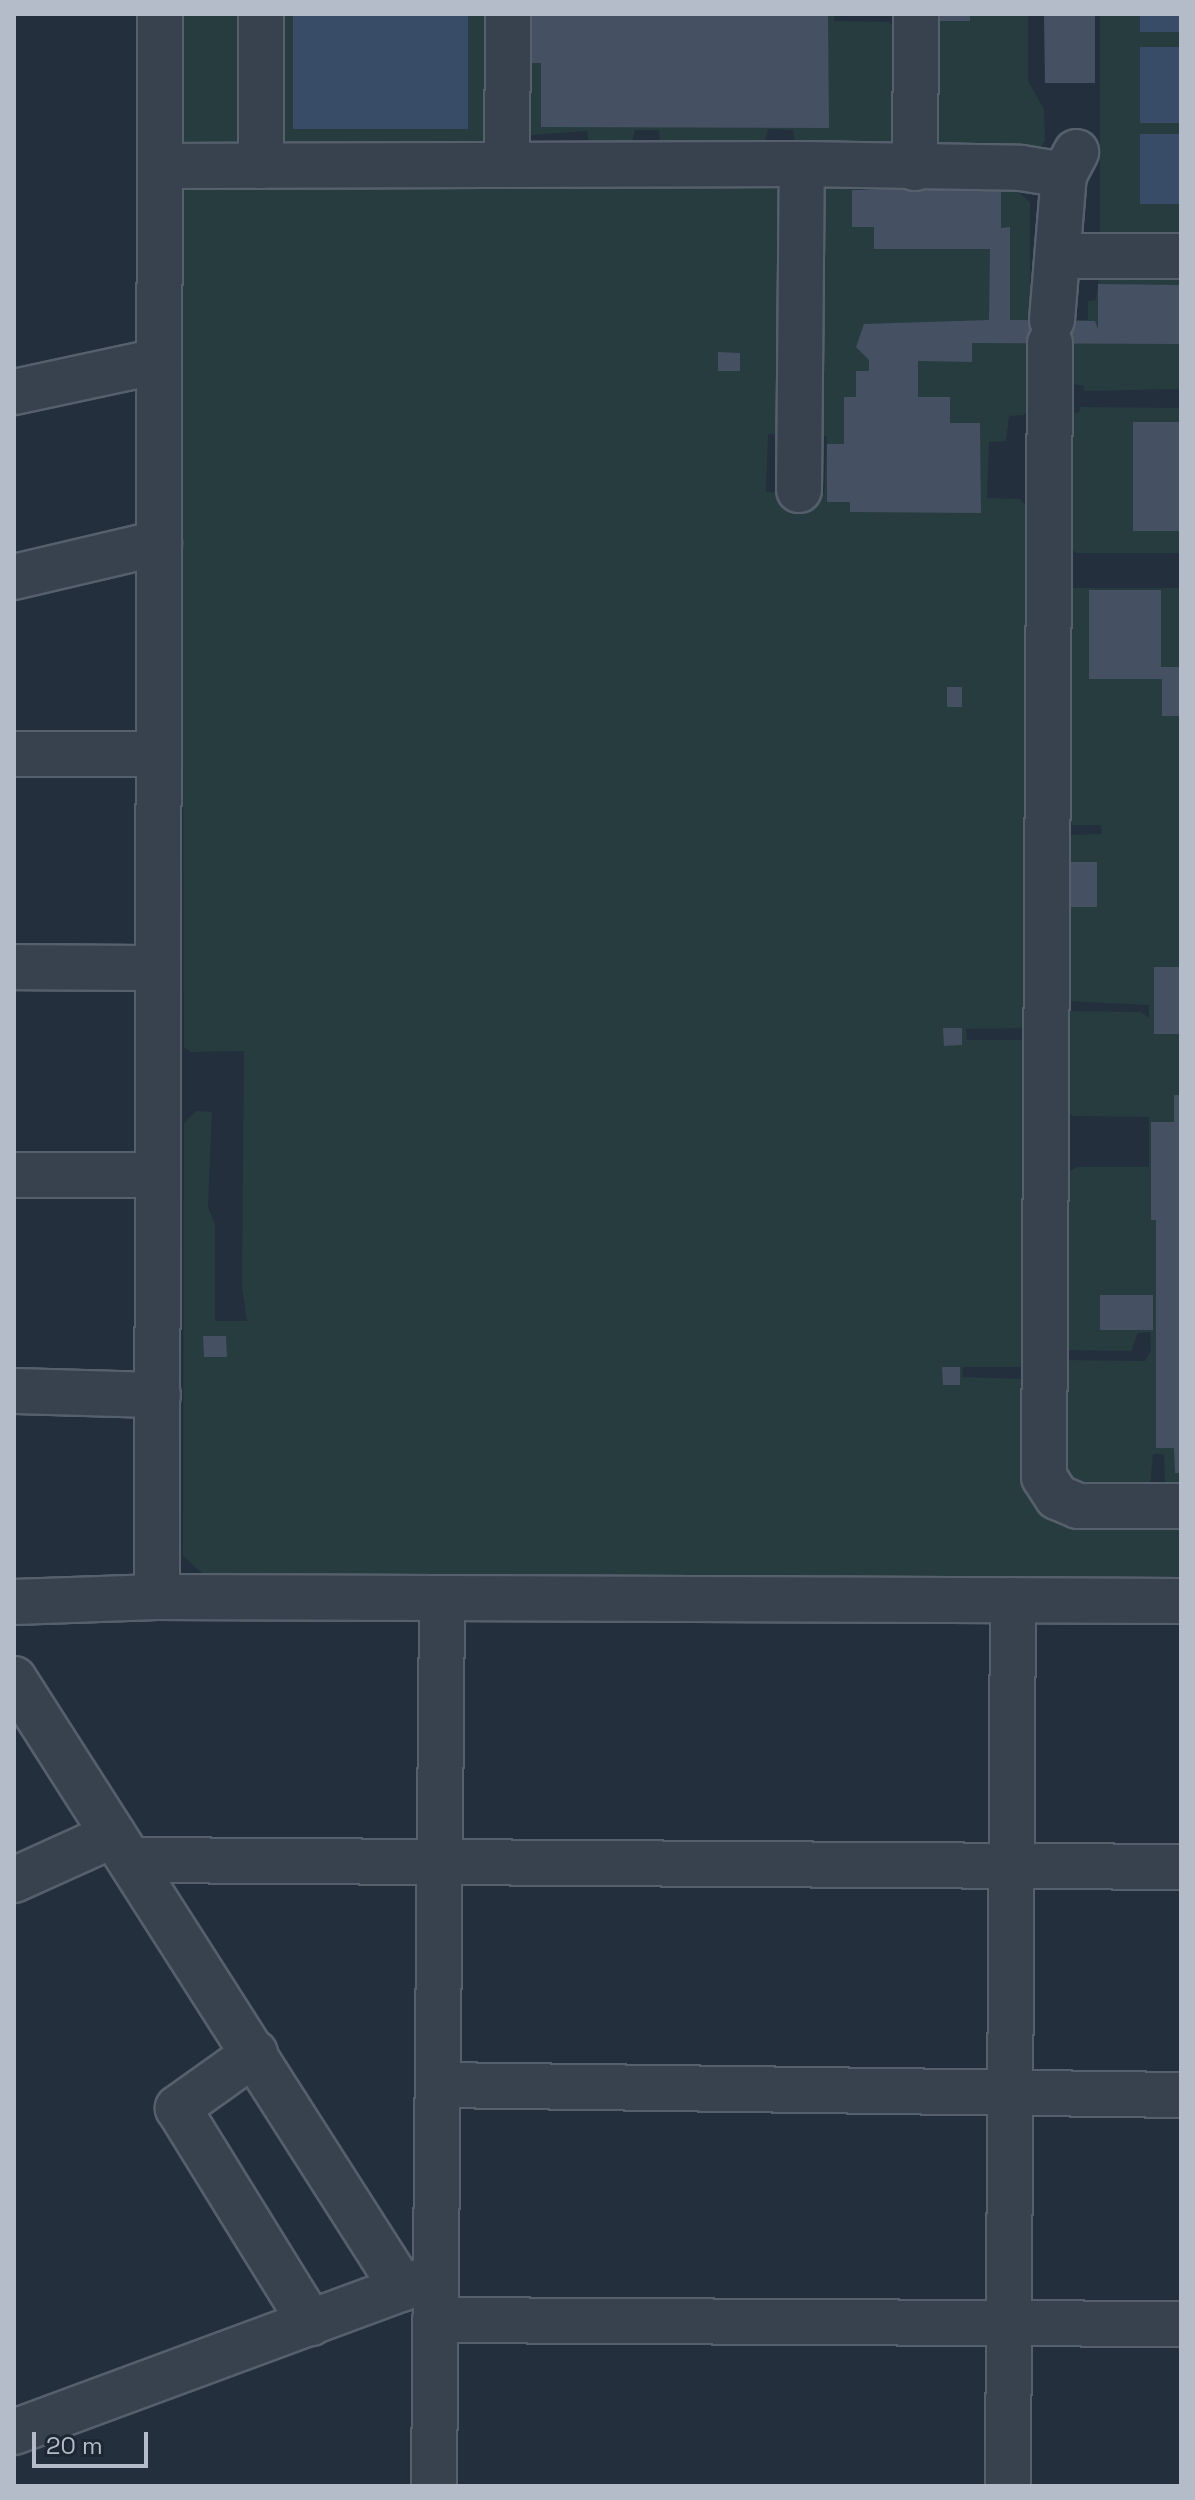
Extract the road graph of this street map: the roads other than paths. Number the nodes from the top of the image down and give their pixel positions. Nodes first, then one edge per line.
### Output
1 (160, 14) edge
2 (261, 14) edge
3 (508, 14) edge
4 (916, 14) edge
5 (802, 164) junction
6 (507, 165) junction
7 (160, 166) junction
8 (261, 166) junction
9 (915, 168) junction
10 (1058, 256) junction
11 (1181, 256) edge
12 (159, 361) junction
13 (14, 392) edge
14 (799, 490) dead end
15 (159, 543) junction
16 (14, 577) edge
17 (14, 754) edge
18 (159, 754) junction
19 (14, 967) edge
20 (158, 968) junction
21 (14, 1175) edge
22 (158, 1175) junction
23 (14, 1391) edge
24 (158, 1395) junction
25 (1181, 1506) edge
26 (157, 1597) junction
27 (442, 1599) junction
28 (1013, 1600) junction
29 (1181, 1601) edge
30 (14, 1602) edge
31 (14, 1679) edge
32 (123, 1847) junction
33 (439, 1860) junction
34 (1181, 1867) edge
35 (1011, 1868) junction
36 (14, 1880) edge
37 (255, 2053) junction
38 (438, 2085) junction
39 (1010, 2094) junction
40 (1181, 2095) edge
41 (419, 2282) junction
42 (435, 2320) junction
43 (1009, 2322) junction
44 (311, 2323) junction
45 (1181, 2324) edge
46 (14, 2432) edge
47 (434, 2486) edge
48 (1008, 2486) edge

1 - 7 street
2 - 8 street
3 - 6 street
4 - 9 street
5 - 6 street
5 - 9 street
5 - 14 street
6 - 8 street
7 - 8 street
7 - 12 street
9 - 10 street
10 - 11 street
10 - 25 street
12 - 13 street
12 - 15 street
15 - 16 street
15 - 18 street
17 - 18 street
18 - 20 street
19 - 20 street
20 - 22 street
21 - 22 street
22 - 24 street
23 - 24 street
24 - 26 street
26 - 27 street
26 - 30 street
27 - 28 street
27 - 33 street
28 - 29 street
28 - 35 street
31 - 32 street
32 - 33 street
32 - 36 street
32 - 37 street
33 - 35 street
33 - 38 street
34 - 35 street
35 - 39 street
37 - 41 street
37 - 44 street
38 - 39 street
38 - 41 street
39 - 40 street
39 - 43 street
41 - 42 street
41 - 44 street
42 - 43 street
42 - 47 street
43 - 45 street
43 - 48 street
44 - 46 street

